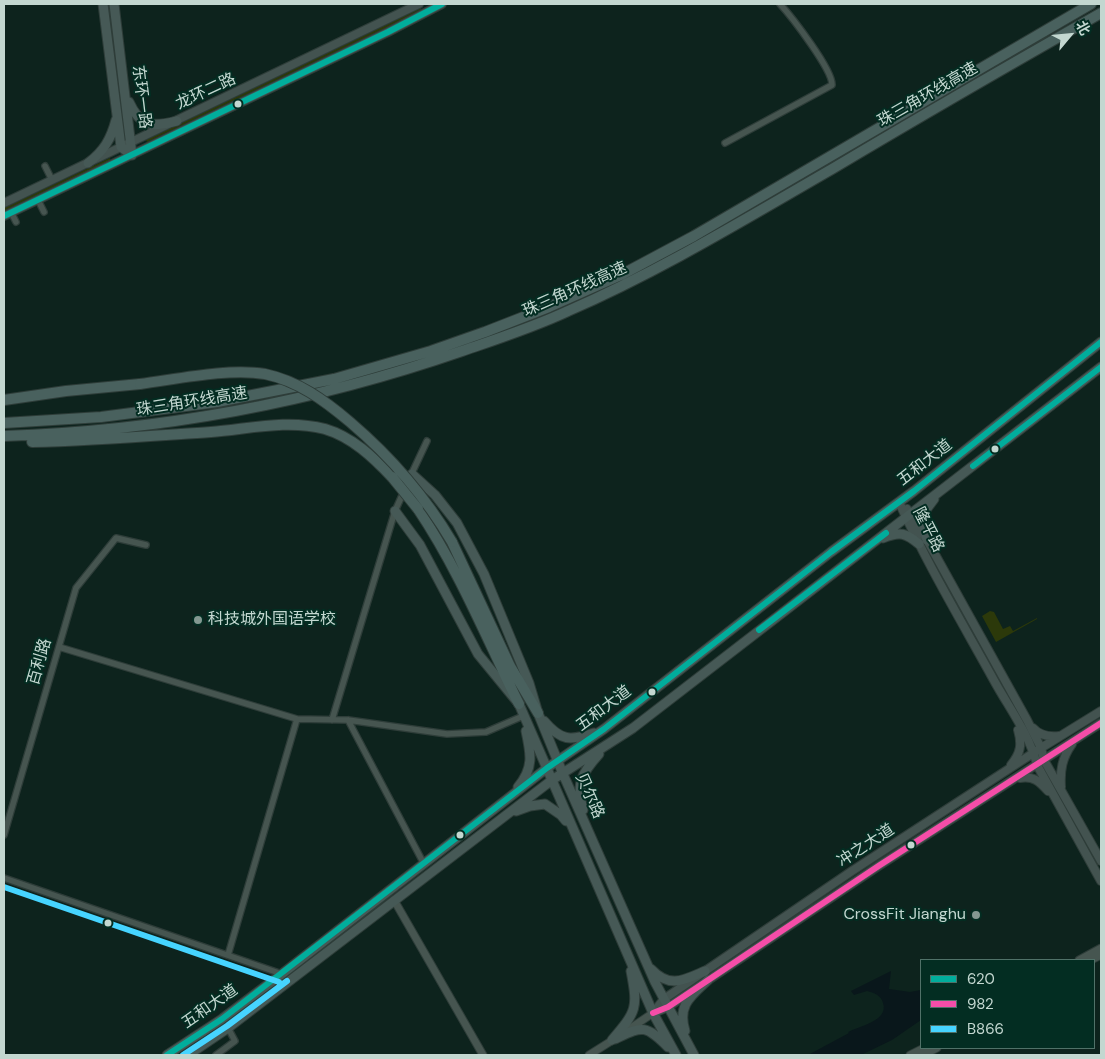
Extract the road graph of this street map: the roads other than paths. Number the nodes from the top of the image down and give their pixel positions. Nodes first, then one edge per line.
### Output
1 (103, 4) edge
2 (114, 4) edge
3 (419, 4) edge
4 (780, 4) edge
5 (1091, 4) edge
6 (437, 5) edge
7 (1101, 13) edge
8 (125, 92) junction
9 (117, 110) junction
10 (177, 121) junction
11 (132, 142) junction
12 (725, 143) dead end
13 (121, 147) junction
14 (132, 156) junction
15 (88, 163) junction
16 (45, 166) dead end
17 (52, 180) junction
18 (38, 200) junction
19 (4, 201) edge
20 (44, 212) dead end
21 (8, 214) edge
22 (16, 222) dead end
23 (1101, 342) edge
24 (1101, 367) edge
25 (4, 400) edge
26 (4, 423) edge
27 (4, 436) edge
28 (426, 441) dead end
29 (4, 442) edge
30 (412, 474) junction
31 (943, 488) junction
32 (899, 502) junction
33 (395, 511) junction
34 (908, 515) junction
35 (874, 542) junction
36 (923, 542) junction
37 (146, 545) dead end
38 (59, 647) junction
39 (519, 704) junction
40 (1101, 711) edge
41 (538, 713) junction
42 (524, 716) junction
43 (1015, 718) junction
44 (297, 719) junction
45 (332, 720) junction
46 (348, 720) junction
47 (1027, 720) junction
48 (1101, 723) edge
49 (604, 729) junction
50 (1070, 732) junction
51 (1075, 740) junction
52 (607, 745) junction
53 (1041, 748) junction
54 (1034, 753) junction
55 (1044, 760) junction
56 (558, 761) junction
57 (1037, 765) junction
58 (547, 768) junction
59 (563, 774) junction
60 (1000, 775) junction
61 (552, 780) junction
62 (1007, 784) junction
63 (1061, 789) junction
64 (1055, 798) junction
65 (507, 800) junction
66 (509, 813) junction
67 (589, 832) junction
68 (575, 834) junction
69 (4, 835) edge
70 (1101, 861) edge
71 (424, 864) junction
72 (4, 878) edge
73 (1101, 881) edge
74 (394, 900) junction
75 (1101, 948) edge
76 (228, 955) junction
77 (628, 956) junction
78 (1081, 959) edge
79 (648, 966) junction
80 (282, 974) junction
81 (707, 975) junction
82 (666, 1003) junction
83 (653, 1013) junction
84 (228, 1028) junction
85 (612, 1040) junction
86 (922, 1049) edge
87 (935, 1049) edge
88 (692, 1052) edge
89 (167, 1055) edge
90 (188, 1055) edge
91 (216, 1055) edge
92 (482, 1055) edge
93 (589, 1055) edge
94 (676, 1055) edge
95 (910, 1055) edge
96 (924, 1055) edge

1 - 9 main road, 东环一路
2 - 8 main road, 东环一路
3 - 10 main road, 龙环二路
4 - 12 street
5 - 26 highway, 珠三角环线高速
6 - 14 main road, 龙环二路
7 - 27 highway, 珠三角环线高速
8 - 10 main road
8 - 11 main road, 东环一路
9 - 13 main road, 东环一路
9 - 15 main road
10 - 11 main road, 龙环二路
11 - 13 main road, 龙环二路
11 - 14 main road, 东环一路
13 - 14 main road, 东环一路
13 - 15 main road, 龙环二路
14 - 18 main road, 龙环二路
15 - 17 main road, 龙环二路
16 - 17 street
17 - 19 main road, 龙环二路
18 - 20 street
18 - 21 main road, 龙环二路
21 - 22 street
23 - 32 main road, 五和大道
24 - 31 main road, 五和大道
25 - 41 highway, bridge
28 - 30 street
29 - 39 highway, bridge
30 - 33 street
30 - 41 main road, 贝尔路
31 - 34 main road, 五和大道
31 - 36 main road
32 - 34 main road, 隆平路
32 - 49 main road, 五和大道
33 - 39 main road, 贝尔路
33 - 45 street
34 - 35 main road, 五和大道
34 - 36 main road, 隆平路
35 - 36 main road
35 - 52 main road, 五和大道
36 - 43 main road, 隆平路
36 - 47 main road, 隆平路
37 - 38 street, 百利路
38 - 44 street
38 - 69 street, 百利路
39 - 42 main road, 贝尔路
40 - 50 main road, 冲之大道
41 - 49 main road
41 - 56 main road, 贝尔路
42 - 46 street
42 - 58 main road, 贝尔路
42 - 65 main road
43 - 54 main road, 隆平路
43 - 60 main road
44 - 45 street
44 - 76 street
45 - 46 street
46 - 71 street
47 - 50 main road
47 - 53 main road, 隆平路
48 - 51 main road, 冲之大道
49 - 56 main road, 五和大道
50 - 53 main road, 冲之大道
51 - 55 main road, 冲之大道
51 - 63 main road
52 - 59 main road, 五和大道
52 - 67 main road
53 - 54 main road, 冲之大道
53 - 55 main road, 隆平路
54 - 57 main road, 隆平路
54 - 60 main road, 冲之大道
55 - 57 main road, 冲之大道
55 - 63 main road, 隆平路
56 - 58 main road, 五和大道
56 - 59 main road, 贝尔路
57 - 62 main road, 冲之大道
57 - 64 main road, 隆平路
58 - 61 main road, 贝尔路
58 - 65 main road, 五和大道
59 - 61 main road, 五和大道
59 - 67 main road, 贝尔路
60 - 81 main road, 冲之大道
61 - 66 main road, 五和大道
61 - 68 main road, 贝尔路
62 - 64 main road
62 - 81 main road, 冲之大道
63 - 70 main road, 隆平路
64 - 73 main road, 隆平路
65 - 71 main road, 五和大道
66 - 68 main road
66 - 74 main road, 五和大道
67 - 79 main road, 贝尔路
68 - 77 main road, 贝尔路
71 - 80 main road, 五和大道
72 - 76 street
74 - 84 main road, 五和大道
74 - 92 street
75 - 78 street
76 - 80 street
77 - 83 main road, 贝尔路
77 - 85 main road
79 - 81 main road
79 - 82 main road, 贝尔路
80 - 89 main road, 五和大道
81 - 82 main road, 冲之大道
81 - 88 main road
82 - 83 main road, 冲之大道
82 - 88 main road, 贝尔路
83 - 85 street, 冲之大道
83 - 94 main road, 贝尔路
84 - 90 main road, 五和大道
84 - 91 street
85 - 93 street, 冲之大道
85 - 94 main road
86 - 95 street
87 - 96 street

